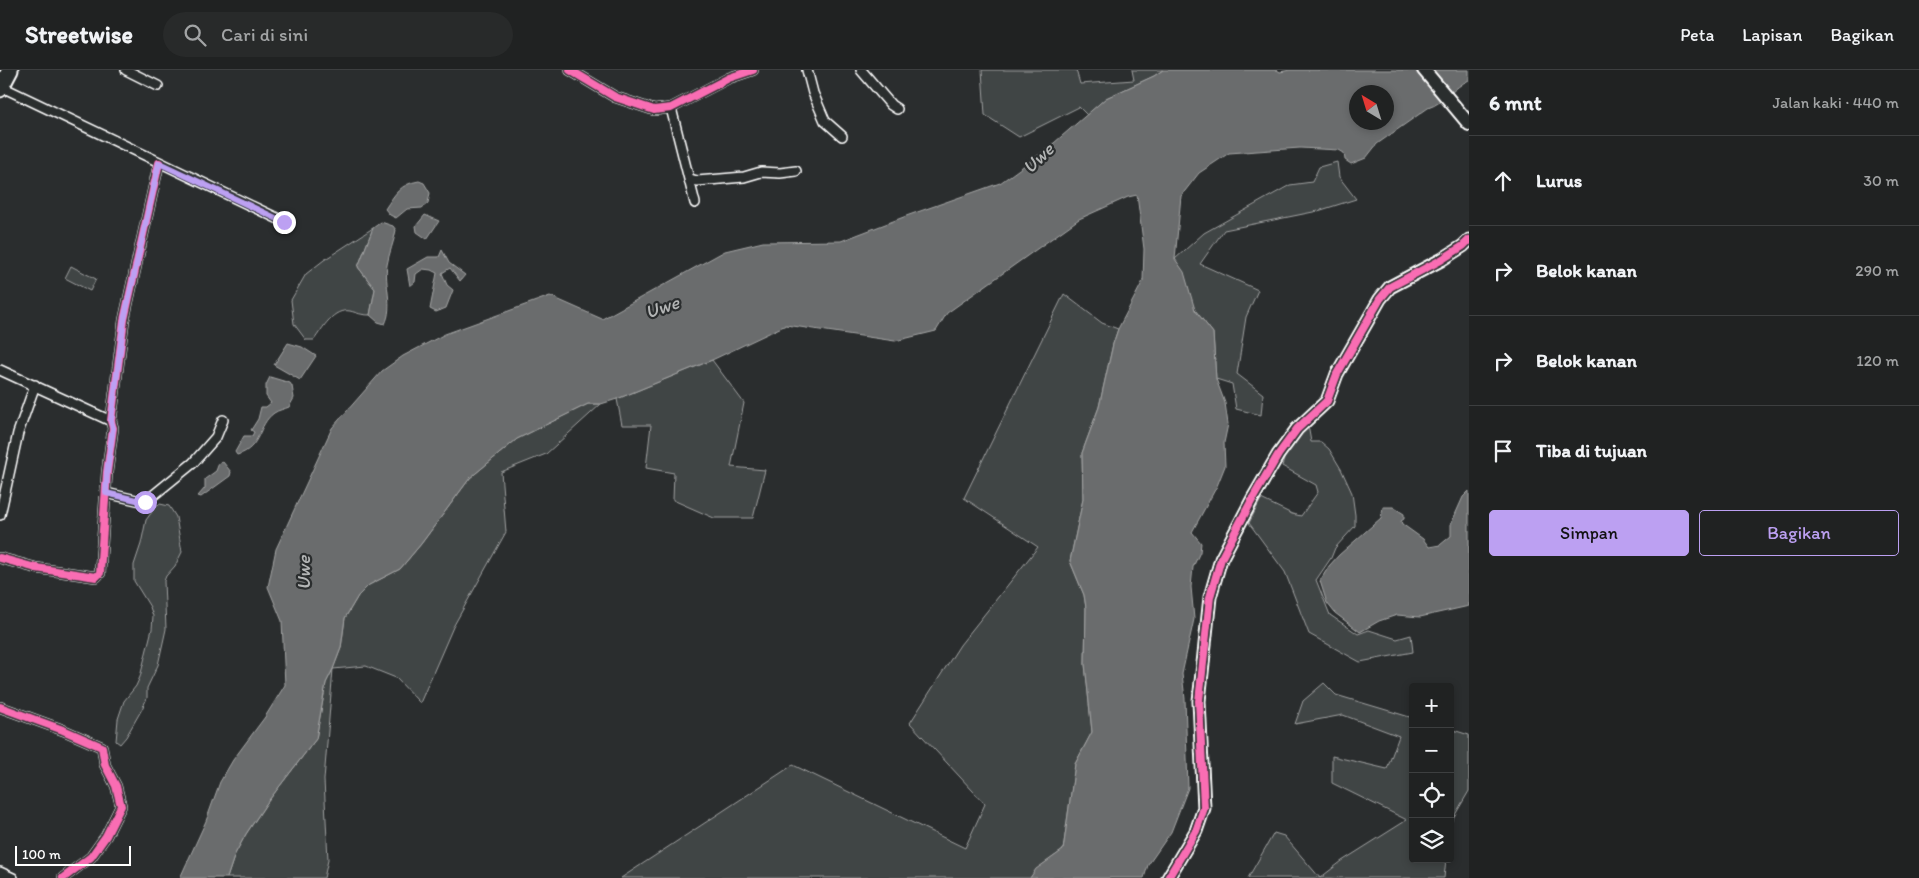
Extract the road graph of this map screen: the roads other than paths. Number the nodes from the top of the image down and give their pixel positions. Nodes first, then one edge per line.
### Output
1 (10, 70) edge
2 (126, 70) edge
3 (570, 70) edge
4 (753, 70) edge
5 (807, 70) edge
6 (861, 70) edge
7 (1424, 70) edge
8 (726, 74) edge
9 (158, 86) dead end
10 (0, 87) edge
11 (671, 108) junction
12 (897, 109) dead end
13 (1468, 123) edge
14 (842, 136) dead end
15 (159, 163) junction
16 (796, 171) dead end
17 (690, 179) junction
18 (695, 203) dead end
19 (284, 222) dead end
20 (1469, 240) edge
21 (0, 370) edge
22 (35, 385) junction
23 (223, 420) dead end
24 (111, 421) junction
25 (106, 493) junction
26 (0, 515) edge
27 (0, 558) edge
28 (0, 708) edge
29 (0, 872) edge
30 (13, 878) edge
31 (63, 878) edge
32 (1168, 878) edge

1 - 10 highway
2 - 9 street
3 - 11 street
4 - 8 street
5 - 14 street
6 - 12 street
7 - 13 main road
8 - 11 street
10 - 15 street
11 - 17 street
15 - 19 street
15 - 24 street
16 - 17 street
17 - 18 street
20 - 32 street
21 - 22 street
22 - 24 street
22 - 26 street
23 - 25 street
24 - 25 street
25 - 27 street
28 - 31 street
29 - 30 street

